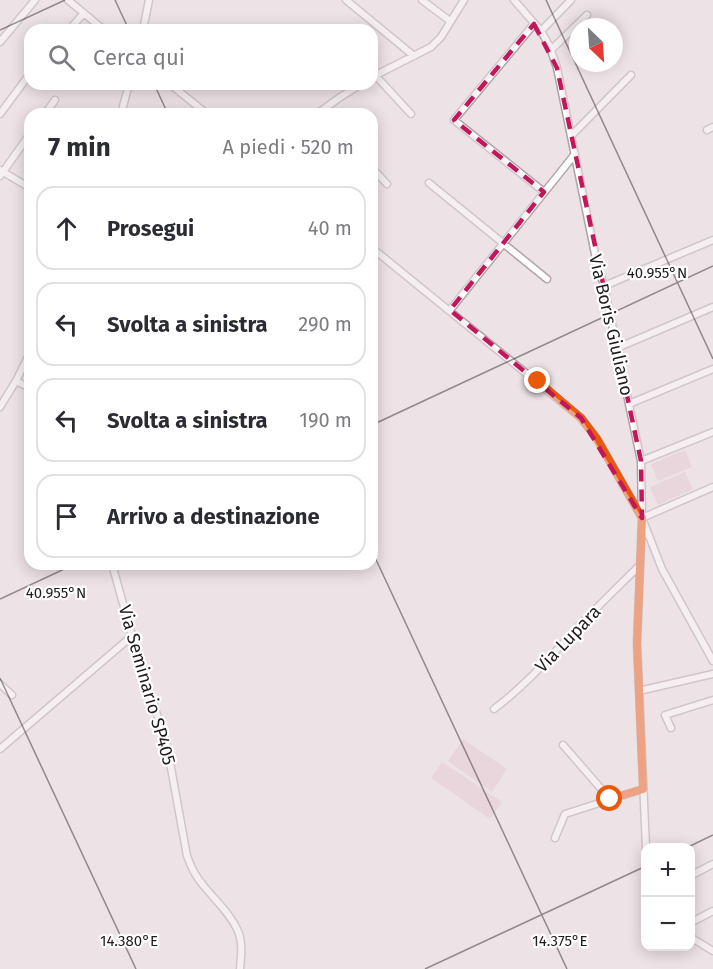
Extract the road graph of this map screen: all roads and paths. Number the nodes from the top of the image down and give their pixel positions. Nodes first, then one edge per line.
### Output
1 (35, 0) edge
2 (68, 0) edge
3 (149, 0) edge
4 (346, 0) edge
5 (422, 0) edge
6 (464, 0) edge
7 (514, 0) edge
8 (571, 0) edge
9 (84, 13) junction
10 (587, 15) dead end
11 (450, 21) junction
12 (74, 24) edge
13 (97, 24) edge
14 (144, 24) edge
15 (375, 24) edge
16 (534, 24) junction
17 (378, 26) edge
18 (541, 31) junction
19 (0, 42) edge
20 (551, 50) junction
21 (414, 56) junction
22 (378, 74) edge
23 (631, 75) dead end
24 (378, 80) edge
25 (24, 82) edge
26 (127, 90) edge
27 (177, 90) edge
28 (352, 90) edge
29 (55, 100) dead end
30 (49, 108) edge
31 (123, 108) edge
32 (200, 108) edge
33 (326, 108) edge
34 (0, 114) edge
35 (411, 114) dead end
36 (571, 136) junction
37 (24, 142) edge
38 (575, 154) junction
39 (1, 173) edge
40 (378, 174) edge
41 (429, 183) dead end
42 (387, 184) dead end
43 (24, 185) edge
44 (544, 192) junction
45 (713, 240) edge
46 (503, 244) junction
47 (378, 253) edge
48 (547, 279) dead end
49 (604, 286) junction
50 (713, 308) edge
51 (450, 310) junction
52 (617, 348) junction
53 (24, 365) edge
54 (713, 369) edge
55 (16, 381) junction
56 (24, 385) edge
57 (629, 404) junction
58 (0, 407) edge
59 (713, 432) edge
60 (641, 461) junction
61 (713, 487) edge
62 (642, 518) junction
63 (639, 565) junction
64 (114, 570) edge
65 (132, 636) junction
66 (713, 661) edge
67 (713, 674) edge
68 (0, 684) edge
69 (643, 690) dead end
70 (12, 695) dead end
71 (713, 700) edge
72 (494, 709) dead end
73 (670, 728) dead end
74 (563, 745) dead end
75 (0, 749) edge
76 (643, 789) junction
77 (610, 799) junction
78 (555, 838) dead end
79 (646, 843) edge
80 (713, 864) edge
81 (695, 873) edge
82 (713, 911) edge
83 (695, 920) edge
84 (695, 941) edge
85 (713, 951) edge
86 (240, 969) edge

1 - 19 street
2 - 9 street
3 - 14 street
4 - 15 street
5 - 11 street
6 - 11 street
7 - 16 street, Via Boris Giuliano
8 - 18 street
9 - 12 street
9 - 13 street
10 - 20 street
11 - 21 street
16 - 18 street, Via Boris Giuliano
16 - 44 street
17 - 21 street
18 - 20 street, Via Boris Giuliano
20 - 36 street, Via Boris Giuliano
21 - 22 street
23 - 36 street
24 - 35 street
25 - 34 street
26 - 31 street
27 - 32 street
28 - 33 street
29 - 30 street
36 - 38 street, Via Boris Giuliano
37 - 39 street
38 - 44 street
38 - 49 street, Via Boris Giuliano
39 - 43 street
40 - 42 street
41 - 46 street
44 - 46 street
45 - 49 street
46 - 48 street
46 - 51 street
47 - 51 street
49 - 52 street, Via Boris Giuliano
50 - 52 street
51 - 62 street
52 - 57 street, Via Boris Giuliano
53 - 55 street
54 - 57 street
55 - 56 street
55 - 58 street
57 - 60 street, Via Boris Giuliano
59 - 60 street
60 - 62 street, Via Boris Giuliano
61 - 62 street
62 - 63 street, Via Boris Giuliano
62 - 66 street
63 - 72 street, Via Lupara
63 - 76 street, Via Boris Giuliano
64 - 65 street, Via Seminario SP405
65 - 75 street
65 - 86 street, Via Seminario SP405
67 - 69 street
68 - 70 street
71 - 73 street
74 - 77 street
76 - 77 street
76 - 79 street, Via Boris Giuliano
77 - 78 street
80 - 81 street
82 - 83 street
84 - 85 street

